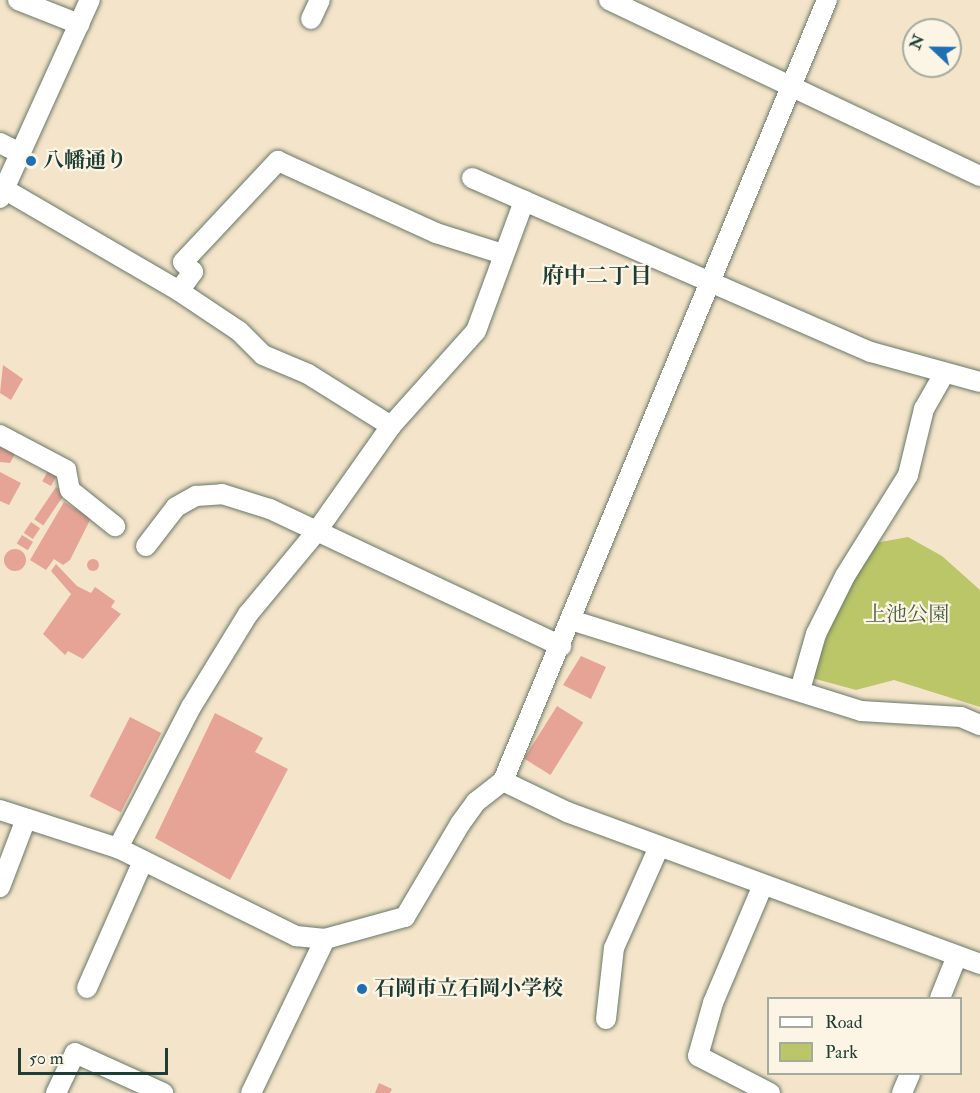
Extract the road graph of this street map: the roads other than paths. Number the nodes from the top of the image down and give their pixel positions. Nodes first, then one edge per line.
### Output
1 (18, 0) edge
2 (90, 0) edge
3 (320, 0) edge
4 (609, 0) edge
5 (827, 0) edge
6 (311, 19) dead end
7 (79, 24) junction
8 (791, 86) junction
9 (0, 143) edge
10 (20, 153) junction
11 (980, 176) edge
12 (472, 178) dead end
13 (2, 193) edge
14 (524, 201) junction
15 (503, 254) junction
16 (708, 278) junction
17 (179, 291) junction
18 (944, 374) junction
19 (980, 382) edge
20 (391, 426) junction
21 (0, 435) edge
22 (115, 526) dead end
23 (318, 531) junction
24 (146, 546) dead end
25 (574, 621) junction
26 (561, 646) junction
27 (800, 690) junction
28 (980, 725) edge
29 (504, 781) junction
30 (0, 810) edge
31 (26, 819) junction
32 (660, 847) junction
33 (118, 848) junction
34 (143, 861) junction
35 (763, 885) junction
36 (0, 887) edge
37 (325, 939) junction
38 (957, 956) junction
39 (980, 964) edge
40 (87, 988) dead end
41 (941, 997) edge
42 (606, 1019) dead end
43 (910, 1075) edge
44 (56, 1093) edge
45 (163, 1093) edge
46 (251, 1093) edge
47 (770, 1093) edge
48 (902, 1093) edge

1 - 7 street
2 - 7 street
3 - 6 street
4 - 8 street
5 - 8 street
7 - 10 street
8 - 11 street
8 - 16 street
9 - 10 street
10 - 13 street
12 - 14 street
13 - 17 street
14 - 15 street
14 - 16 street
15 - 17 street
15 - 20 street
16 - 18 street
16 - 25 street
17 - 20 street
18 - 19 street
18 - 27 street
20 - 23 street
21 - 22 street
23 - 24 street
23 - 26 street
23 - 33 street
25 - 26 street
25 - 27 street
26 - 29 street
27 - 28 street
29 - 32 street
29 - 37 street
30 - 31 street
31 - 33 street
31 - 36 street
32 - 35 street
32 - 42 street
33 - 34 street
34 - 37 street
34 - 40 street
35 - 38 street
35 - 47 street
37 - 46 street
38 - 39 street
38 - 41 street
43 - 48 street
44 - 45 street

